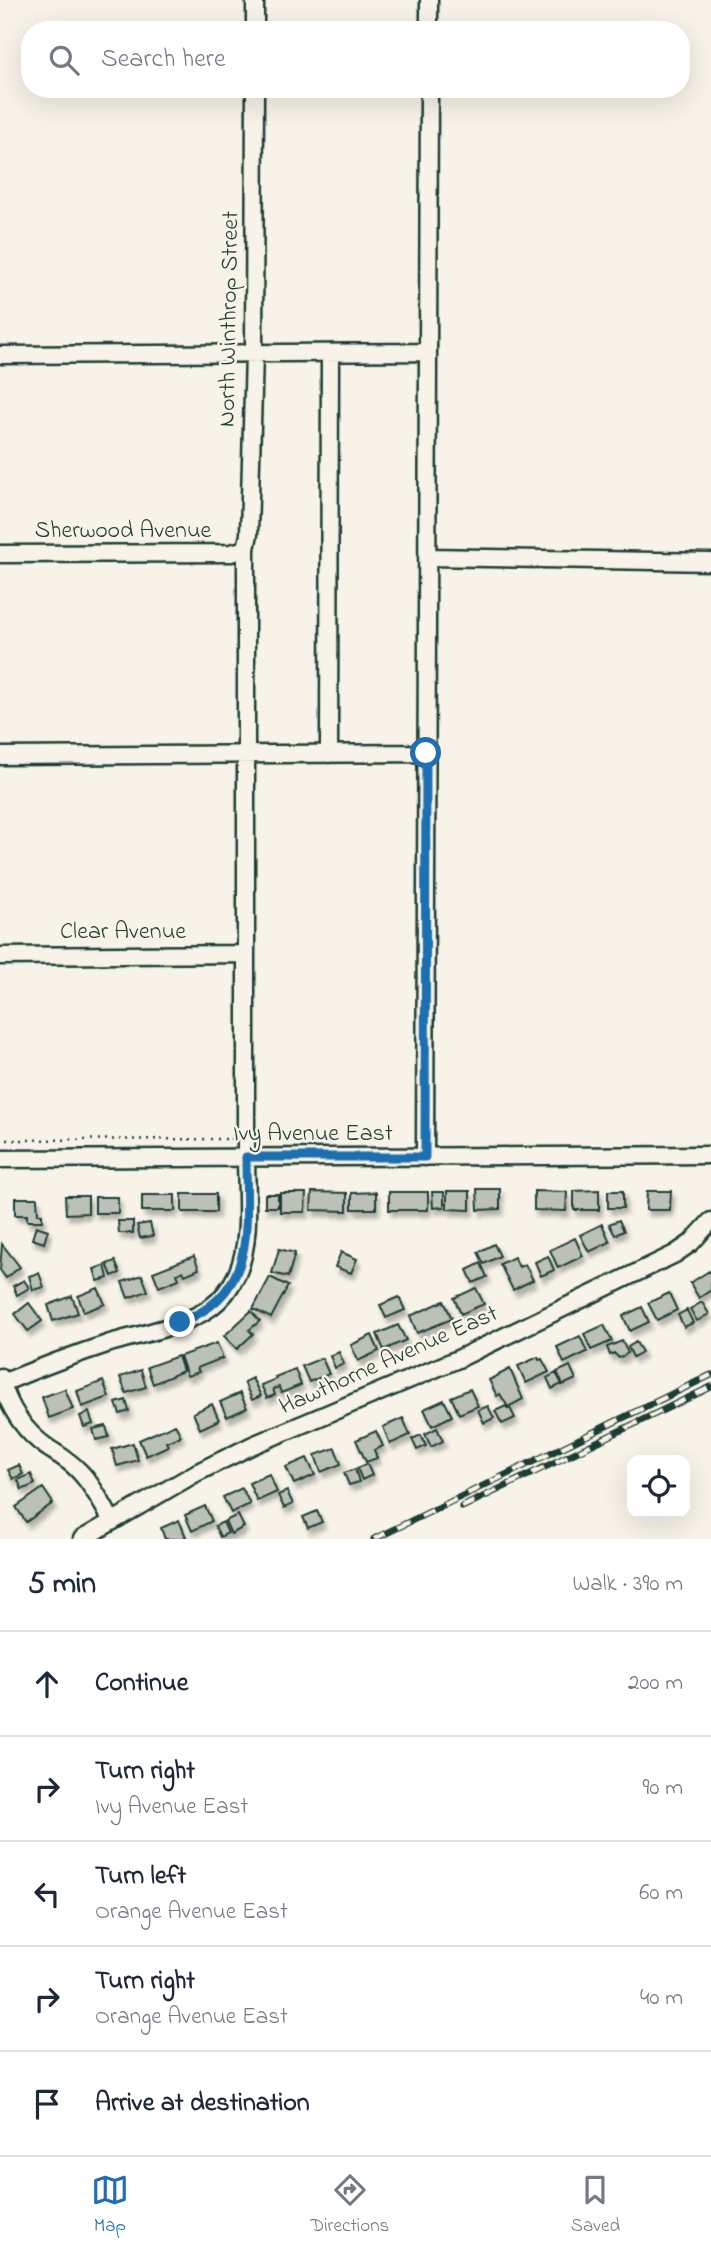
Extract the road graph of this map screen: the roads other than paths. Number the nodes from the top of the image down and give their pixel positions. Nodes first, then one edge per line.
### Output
1 (255, 0) edge
2 (429, 0) edge
3 (255, 21) edge
4 (429, 21) edge
5 (255, 98) edge
6 (429, 98) edge
7 (428, 352) junction
8 (330, 353) junction
9 (254, 354) junction
10 (0, 355) edge
11 (246, 549) junction
12 (0, 554) edge
13 (427, 557) junction
14 (711, 562) edge
15 (426, 753) junction
16 (246, 754) junction
17 (329, 754) junction
18 (0, 756) edge
19 (246, 954) junction
20 (0, 956) edge
21 (711, 1155) edge
22 (246, 1157) junction
23 (425, 1157) junction
24 (0, 1158) edge
25 (711, 1221) edge
26 (1, 1382) edge
27 (112, 1521) junction
28 (82, 1539) edge

1 - 3 street
2 - 4 street
5 - 9 street, North Winthrop Street
6 - 7 street
7 - 8 street
7 - 13 street
8 - 9 street
8 - 17 street
9 - 10 street
9 - 11 street, North Winthrop Street
11 - 12 street, Sherwood Avenue
11 - 16 street, North Winthrop Street
13 - 14 street
13 - 15 street
15 - 17 street
15 - 23 street
16 - 17 street
16 - 18 street
16 - 19 street, North Winthrop Street
19 - 20 street, Clear Avenue
19 - 22 street, North Winthrop Street
21 - 23 street, Ivy Avenue East
22 - 23 street, Ivy Avenue East
22 - 24 street, Ivy Avenue East
22 - 26 street, North Winthrop Street
25 - 27 street, Hawthorne Avenue East
26 - 27 street
27 - 28 street, Hawthorne Avenue East

